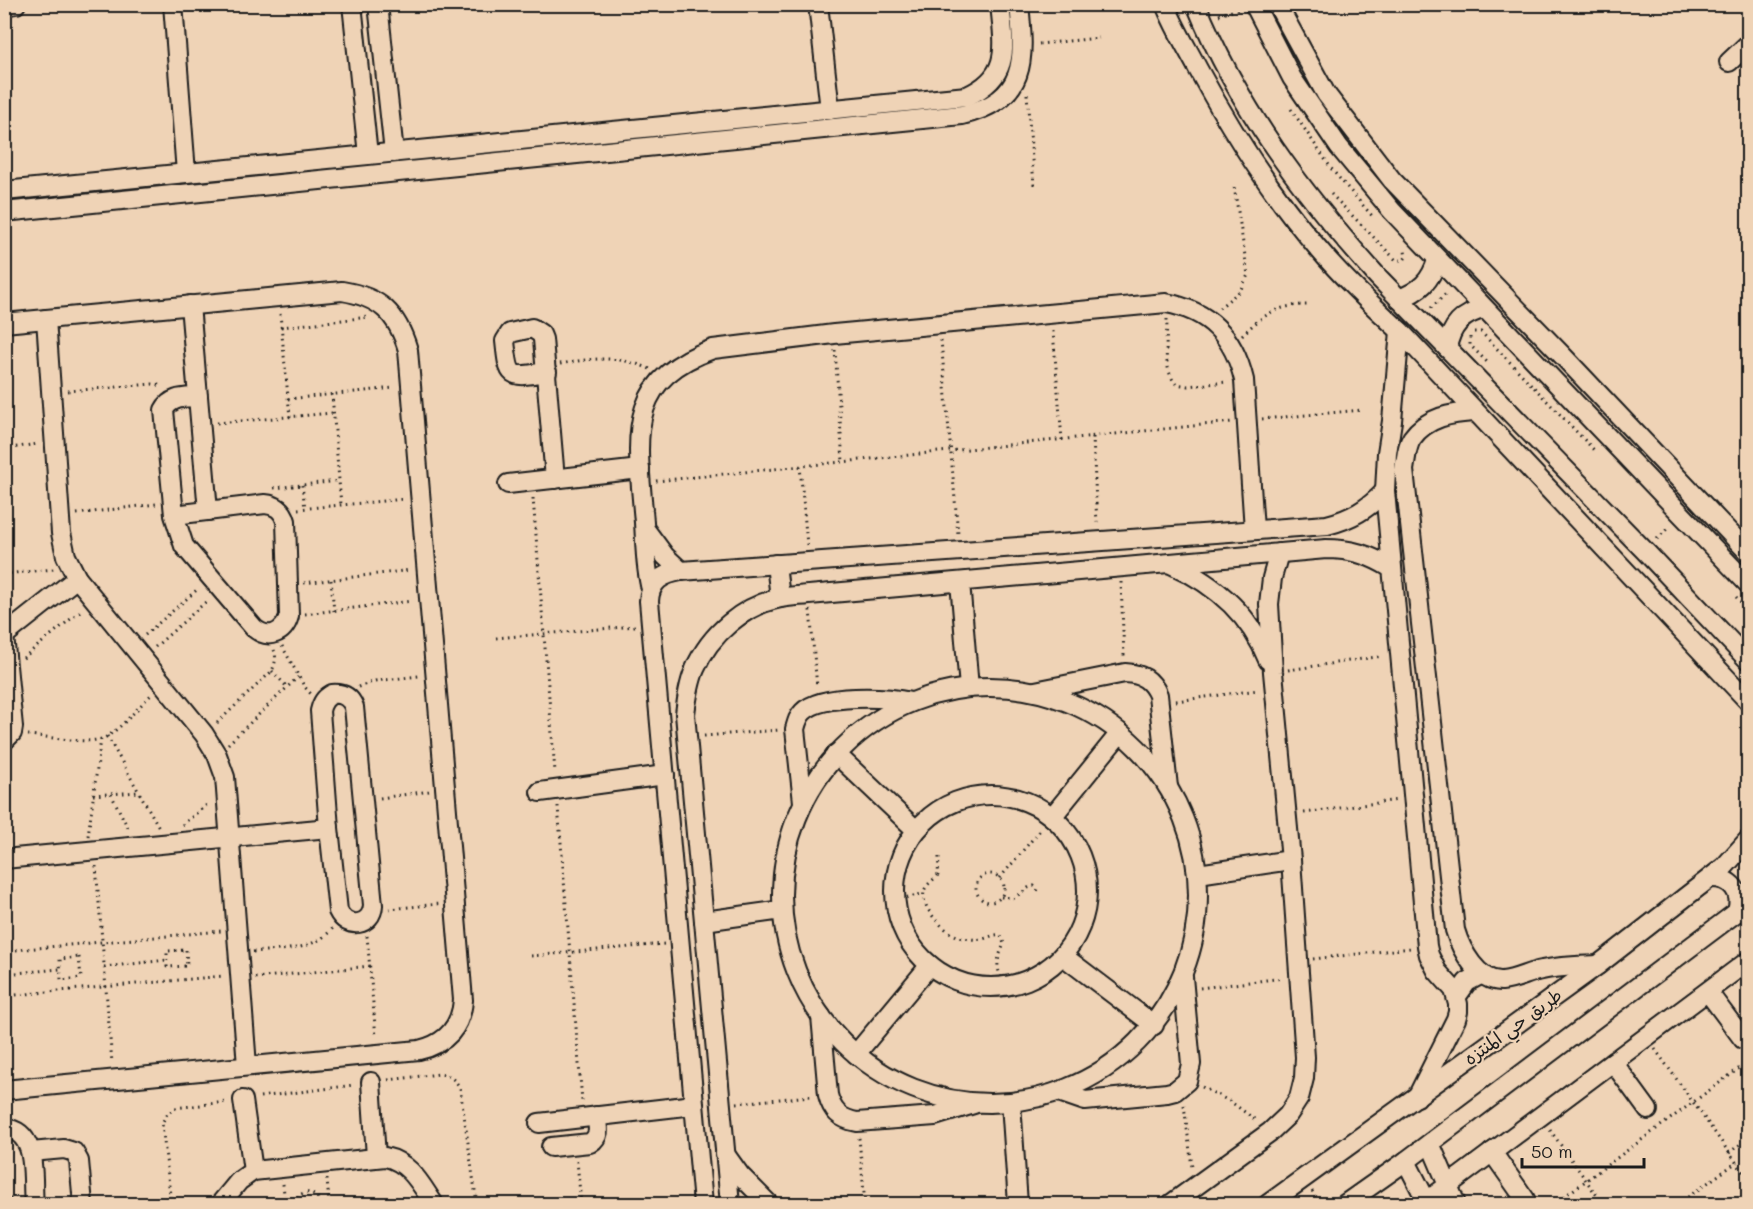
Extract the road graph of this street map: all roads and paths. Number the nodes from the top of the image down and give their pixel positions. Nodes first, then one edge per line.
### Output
1 (16, 4) edge
2 (173, 4) edge
3 (352, 4) edge
4 (378, 4) edge
5 (818, 4) edge
6 (1000, 4) edge
7 (1019, 4) edge
8 (1164, 4) edge
9 (1277, 4) edge
10 (4, 6) edge
11 (1249, 6) edge
12 (1206, 13) edge
13 (1222, 23) dead end
14 (1099, 38) dead end
15 (1749, 44) edge
16 (1023, 46) junction
17 (1729, 62) dead end
18 (1027, 92) dead end
19 (830, 110) junction
20 (1274, 149) junction
21 (394, 153) junction
22 (368, 155) junction
23 (1252, 163) junction
24 (186, 173) junction
25 (1034, 184) dead end
26 (1234, 186) dead end
27 (4, 191) edge
28 (1331, 193) dead end
29 (4, 212) edge
30 (1389, 253) dead end
31 (1437, 260) junction
32 (1458, 281) junction
33 (278, 297) junction
34 (1399, 299) junction
35 (1167, 303) junction
36 (190, 305) junction
37 (1311, 305) dead end
38 (1484, 309) junction
39 (1052, 313) junction
40 (392, 315) junction
41 (1204, 316) junction
42 (46, 319) junction
43 (1419, 320) junction
44 (4, 323) edge
45 (940, 324) junction
46 (281, 327) junction
47 (1400, 331) junction
48 (834, 334) junction
49 (1232, 345) junction
50 (1447, 348) junction
51 (547, 369) joint
52 (1494, 370) dead end
53 (662, 379) junction
54 (1244, 380) junction
55 (411, 386) junction
56 (51, 392) junction
57 (332, 394) junction
58 (198, 397) junction
59 (175, 399) junction
60 (288, 399) junction
61 (1362, 410) dead end
62 (1475, 412) junction
63 (333, 413) junction
64 (290, 417) junction
65 (1246, 421) junction
66 (1392, 421) junction
67 (1628, 424) junction
68 (200, 425) junction
69 (1418, 432) junction
70 (1093, 437) junction
71 (1062, 440) junction
72 (1612, 441) junction
73 (55, 442) junction
74 (4, 449) edge
75 (950, 451) junction
76 (1407, 451) junction
77 (1595, 451) dead end
78 (1387, 453) junction
79 (843, 462) junction
80 (800, 466) junction
81 (640, 475) junction
82 (555, 478) junction
83 (508, 484) dead end
84 (303, 485) dead end
85 (1386, 491) junction
86 (421, 498) junction
87 (341, 505) junction
88 (174, 508) junction
89 (305, 508) junction
90 (281, 510) junction
91 (208, 511) junction
92 (1682, 514) junction
93 (60, 516) junction
94 (645, 529) junction
95 (1254, 530) junction
96 (1168, 536) junction
97 (1098, 541) junction
98 (1019, 547) junction
99 (959, 551) junction
100 (1645, 551) junction
101 (1749, 552) edge
102 (1279, 553) junction
103 (880, 557) junction
104 (808, 562) junction
105 (1169, 563) junction
106 (776, 564) junction
107 (1121, 567) junction
108 (427, 568) junction
109 (1391, 568) junction
110 (681, 571) junction
111 (74, 572) junction
112 (4, 574) edge
113 (1020, 576) junction
114 (331, 580) junction
115 (960, 582) junction
116 (215, 584) junction
117 (1749, 584) edge
118 (288, 585) junction
119 (651, 589) junction
120 (882, 589) junction
121 (1732, 594) dead end
122 (809, 595) junction
123 (780, 598) junction
124 (94, 599) junction
125 (429, 599) junction
126 (334, 610) junction
127 (1749, 610) edge
128 (288, 616) junction
129 (651, 624) junction
130 (5, 635) edge
131 (271, 635) junction
132 (496, 638) dead end
133 (1423, 651) junction
134 (137, 652) junction
135 (1399, 654) junction
136 (1749, 660) edge
137 (8, 671) junction
138 (272, 671) junction
139 (1125, 673) junction
140 (436, 674) junction
141 (298, 677) junction
142 (1274, 680) junction
143 (163, 683) junction
144 (287, 687) junction
145 (969, 688) junction
146 (1034, 692) junction
147 (347, 696) junction
148 (1748, 699) edge
149 (911, 702) junction
150 (1159, 703) junction
151 (322, 704) junction
152 (819, 704) junction
153 (685, 714) junction
154 (660, 717) junction
155 (795, 729) junction
156 (1120, 733) junction
157 (204, 734) junction
158 (107, 736) junction
159 (8, 737) edge
160 (687, 738) junction
161 (100, 739) junction
162 (836, 754) junction
163 (217, 755) junction
164 (665, 775) junction
165 (1168, 787) junction
166 (227, 789) junction
167 (445, 789) junction
168 (139, 792) junction
169 (540, 792) dead end
170 (111, 794) junction
171 (93, 795) junction
172 (1413, 798) junction
173 (363, 800) junction
174 (803, 802) junction
175 (1441, 814) junction
176 (1287, 815) junction
177 (1052, 817) junction
178 (1415, 817) junction
179 (329, 828) junction
180 (916, 830) junction
181 (231, 838) junction
182 (1749, 840) edge
183 (167, 841) junction
184 (138, 847) junction
185 (91, 851) junction
186 (698, 856) junction
187 (939, 857) dead end
188 (4, 859) edge
189 (673, 860) junction
190 (1291, 860) junction
191 (1198, 874) junction
192 (1000, 878) junction
193 (1710, 878) junction
194 (923, 894) junction
195 (1036, 894) dead end
196 (1001, 897) junction
197 (895, 900) junction
198 (455, 902) junction
199 (1743, 909) edge
200 (782, 910) junction
201 (340, 916) junction
202 (369, 916) junction
203 (704, 921) junction
204 (237, 930) junction
205 (102, 942) junction
206 (680, 942) junction
207 (1427, 946) junction
208 (4, 951) edge
209 (1463, 951) junction
210 (239, 954) junction
211 (531, 956) dead end
212 (1063, 956) junction
213 (167, 960) junction
214 (1749, 961) edge
215 (930, 965) junction
216 (1598, 965) junction
217 (370, 966) junction
218 (104, 967) junction
219 (1299, 968) junction
220 (60, 969) junction
221 (1437, 971) junction
222 (4, 974) edge
223 (1482, 975) junction
224 (241, 977) junction
225 (1183, 983) junction
226 (1006, 986) junction
227 (106, 987) junction
228 (1708, 992) junction
229 (4, 996) edge
230 (1456, 996) junction
231 (821, 1016) junction
232 (1154, 1025) junction
233 (714, 1034) junction
234 (689, 1037) junction
235 (1647, 1037) junction
236 (1743, 1039) dead end
237 (377, 1054) junction
238 (856, 1054) junction
239 (1613, 1062) junction
240 (1749, 1062) edge
241 (247, 1066) junction
242 (113, 1079) junction
243 (371, 1082) junction
244 (1184, 1083) junction
245 (4, 1090) edge
246 (1059, 1092) junction
247 (828, 1095) junction
248 (1417, 1097) junction
249 (243, 1100) junction
250 (1693, 1102) junction
251 (975, 1103) junction
252 (1011, 1103) junction
253 (720, 1104) junction
254 (694, 1105) junction
255 (1647, 1110) dead end
256 (596, 1116) junction
257 (1540, 1116) junction
258 (857, 1122) junction
259 (539, 1123) dead end
260 (4, 1128) edge
261 (1270, 1132) junction
262 (1749, 1138) edge
263 (1430, 1143) junction
264 (575, 1144) junction
265 (551, 1147) dead end
266 (31, 1152) junction
267 (1492, 1152) junction
268 (1729, 1153) junction
269 (725, 1154) junction
270 (376, 1157) junction
271 (1406, 1161) junction
272 (1737, 1162) junction
273 (325, 1163) junction
274 (253, 1171) junction
275 (1748, 1177) edge
276 (1586, 1181) junction
277 (1448, 1187) junction
278 (1195, 1188) junction
279 (1525, 1199) dead end
280 (115, 1203) dead end
281 (329, 1203) edge
282 (34, 1204) edge
283 (83, 1204) edge
284 (94, 1204) edge
285 (171, 1204) edge
286 (220, 1204) edge
287 (296, 1204) edge
288 (319, 1204) edge
289 (435, 1204) edge
290 (473, 1204) edge
291 (581, 1204) edge
292 (703, 1204) edge
293 (730, 1204) edge
294 (770, 1204) edge
295 (865, 1204) edge
296 (1018, 1204) edge
297 (1171, 1204) edge
298 (1269, 1204) edge
299 (1345, 1204) edge
300 (1426, 1204) edge
301 (1456, 1204) edge
302 (1554, 1204) edge
303 (1603, 1204) edge
304 (1677, 1204) edge

1 - 10 street
2 - 24 street
3 - 22 street
4 - 21 street
5 - 19 street
6 - 19 street
7 - 16 street
8 - 23 street
9 - 67 street
11 - 12 path
11 - 31 street
12 - 13 path
12 - 20 street
14 - 16 path
15 - 17 street
16 - 29 street
18 - 25 path
19 - 21 street
20 - 23 street
20 - 34 street
21 - 22 street
22 - 24 street
23 - 47 street
24 - 27 street
26 - 41 path
28 - 30 path
31 - 32 street
31 - 34 street
32 - 38 street
32 - 43 path
33 - 36 street
33 - 40 street
33 - 46 path
34 - 43 street
35 - 39 street
35 - 41 street
35 - 54 path
36 - 42 street
36 - 58 street
37 - 49 path
38 - 50 street
38 - 72 street
39 - 45 street
39 - 71 path
40 - 46 path
40 - 55 street
41 - 49 street
42 - 44 street
42 - 56 street
43 - 50 street
45 - 48 street
45 - 75 path
46 - 60 path
47 - 62 street
47 - 66 street
48 - 53 street
48 - 79 path
49 - 54 street
50 - 100 street
51 - 53 path
51 - 82 street
52 - 77 path
53 - 81 street
54 - 65 street
55 - 57 path
55 - 86 street
56 - 59 path
56 - 73 street
57 - 60 path
57 - 63 path
58 - 59 street
58 - 68 street
59 - 88 street
60 - 64 path
61 - 65 path
62 - 69 street
62 - 148 street
63 - 64 path
63 - 87 path
64 - 68 path
65 - 70 path
65 - 95 street
66 - 69 street
66 - 78 street
67 - 72 street
67 - 101 street
68 - 91 street
69 - 76 street
70 - 71 path
70 - 97 path
71 - 75 path
72 - 92 street
73 - 74 path
73 - 93 street
75 - 79 path
75 - 99 path
76 - 78 street
76 - 133 street
78 - 85 street
79 - 80 path
80 - 81 path
80 - 104 path
81 - 82 street
81 - 94 street
82 - 83 street
84 - 89 path
85 - 95 street
85 - 109 street
86 - 87 path
86 - 108 street
87 - 89 path
88 - 91 street
88 - 93 path
88 - 116 street
89 - 90 path
90 - 91 street
90 - 118 street
92 - 100 path
92 - 117 street
93 - 111 street
94 - 110 street
94 - 119 street
95 - 96 street
96 - 97 street
96 - 105 street
97 - 98 street
98 - 99 street
98 - 113 street
99 - 103 street
100 - 136 street
102 - 105 street
102 - 109 street
102 - 142 street
103 - 104 street
103 - 120 street
104 - 106 street
105 - 107 street
105 - 142 street
106 - 110 street
106 - 123 street
107 - 113 street
107 - 139 path
108 - 114 path
108 - 125 street
109 - 135 street
110 - 119 street
111 - 112 path
111 - 124 street
111 - 130 street
113 - 115 street
114 - 118 path
114 - 126 path
115 - 120 street
115 - 145 street
116 - 131 street
116 - 134 path
116 - 134 path
118 - 128 street
119 - 129 street
120 - 122 street
121 - 127 path
122 - 123 street
122 - 152 path
123 - 153 street
124 - 134 street
124 - 137 path
125 - 126 path
125 - 140 street
126 - 128 path
128 - 131 street
129 - 132 path
129 - 154 street
130 - 137 street
131 - 138 path
131 - 141 path
133 - 135 street
133 - 175 street
134 - 143 street
135 - 142 path
135 - 172 street
137 - 159 street
138 - 144 path
138 - 157 path
139 - 146 street
139 - 150 street
140 - 147 path
140 - 167 street
141 - 144 path
141 - 151 path
142 - 150 path
142 - 176 street
143 - 157 street
143 - 158 path
144 - 163 path
145 - 146 street
145 - 149 street
146 - 156 street
147 - 151 street
147 - 173 street
149 - 152 street
149 - 162 street
150 - 165 street
151 - 179 street
152 - 155 street
153 - 154 street
153 - 160 street
154 - 164 street
155 - 160 path
155 - 174 street
156 - 165 street
156 - 177 street
157 - 163 street
158 - 161 path
158 - 168 path
159 - 161 path
160 - 186 street
161 - 171 path
162 - 174 street
162 - 180 street
163 - 166 street
164 - 169 street
164 - 189 street
165 - 191 street
166 - 181 street
166 - 183 path
167 - 173 path
167 - 198 street
168 - 170 path
168 - 183 path
170 - 171 path
170 - 184 path
171 - 185 path
172 - 176 path
172 - 178 street
173 - 202 street
174 - 200 street
175 - 178 street
175 - 209 street
176 - 190 street
177 - 180 street
177 - 192 path
177 - 212 street
178 - 207 street
179 - 181 street
179 - 201 street
180 - 197 street
181 - 183 street
181 - 204 street
182 - 193 street, طريق حي المنتزه
183 - 184 street
184 - 185 street
185 - 188 street
185 - 205 path
186 - 189 street
186 - 203 street
187 - 194 path
189 - 206 street
190 - 191 street
190 - 219 street
191 - 225 street
192 - 196 path
192 - 196 path
193 - 199 street
193 - 216 street, طريق حي المنتزه
194 - 197 path
194 - 226 path
195 - 196 path
197 - 215 street
198 - 202 path
198 - 237 street
199 - 263 street
200 - 203 street
200 - 231 street
201 - 202 street
201 - 210 path
202 - 217 path
203 - 233 street
204 - 205 path
204 - 210 street
205 - 208 path
205 - 218 path
206 - 211 path
206 - 234 street
207 - 219 path
207 - 221 street
209 - 221 street
209 - 223 street
210 - 224 street
212 - 226 street
212 - 232 street
213 - 213 path
213 - 218 path
214 - 228 street
215 - 226 street
215 - 238 street
216 - 223 street
216 - 248 street, طريق حي المنتزه
217 - 224 path
217 - 237 path
218 - 227 path
219 - 225 path
219 - 261 street
220 - 220 path
220 - 222 path
221 - 230 street
223 - 230 street
224 - 227 path
224 - 241 street
225 - 232 street
225 - 244 street
227 - 229 path
227 - 242 path
228 - 235 street
228 - 236 street
230 - 248 street
231 - 238 street
231 - 247 street
232 - 246 street
233 - 234 street
233 - 253 street
234 - 254 street
235 - 239 street
235 - 250 path
237 - 241 street
238 - 251 street
239 - 255 street
239 - 257 street
240 - 250 path
241 - 242 street
242 - 245 street
243 - 249 path
243 - 270 street
243 - 290 path
244 - 246 street
244 - 261 path
244 - 278 path
246 - 252 street
247 - 253 path
247 - 258 street
248 - 298 street, طريق حي المنتزه
249 - 274 street
249 - 285 path
250 - 268 path
250 - 276 path
251 - 252 street
251 - 258 street
252 - 296 street
253 - 269 street
254 - 256 street
254 - 292 street
256 - 259 street
256 - 264 street
257 - 267 street
257 - 276 path
258 - 295 path
260 - 266 street
261 - 278 street
262 - 268 path
263 - 271 street
263 - 277 street
264 - 265 street
264 - 291 path
266 - 282 street
266 - 283 street
267 - 277 street
267 - 279 street
268 - 272 path
269 - 293 street
269 - 294 street
270 - 273 street
270 - 289 street
271 - 299 street
271 - 300 street
272 - 275 path
272 - 304 path
273 - 274 street
273 - 281 path
274 - 286 street
276 - 302 path
276 - 303 path
277 - 300 street
277 - 301 street
278 - 297 street
280 - 284 path
281 - 288 path
287 - 288 path

